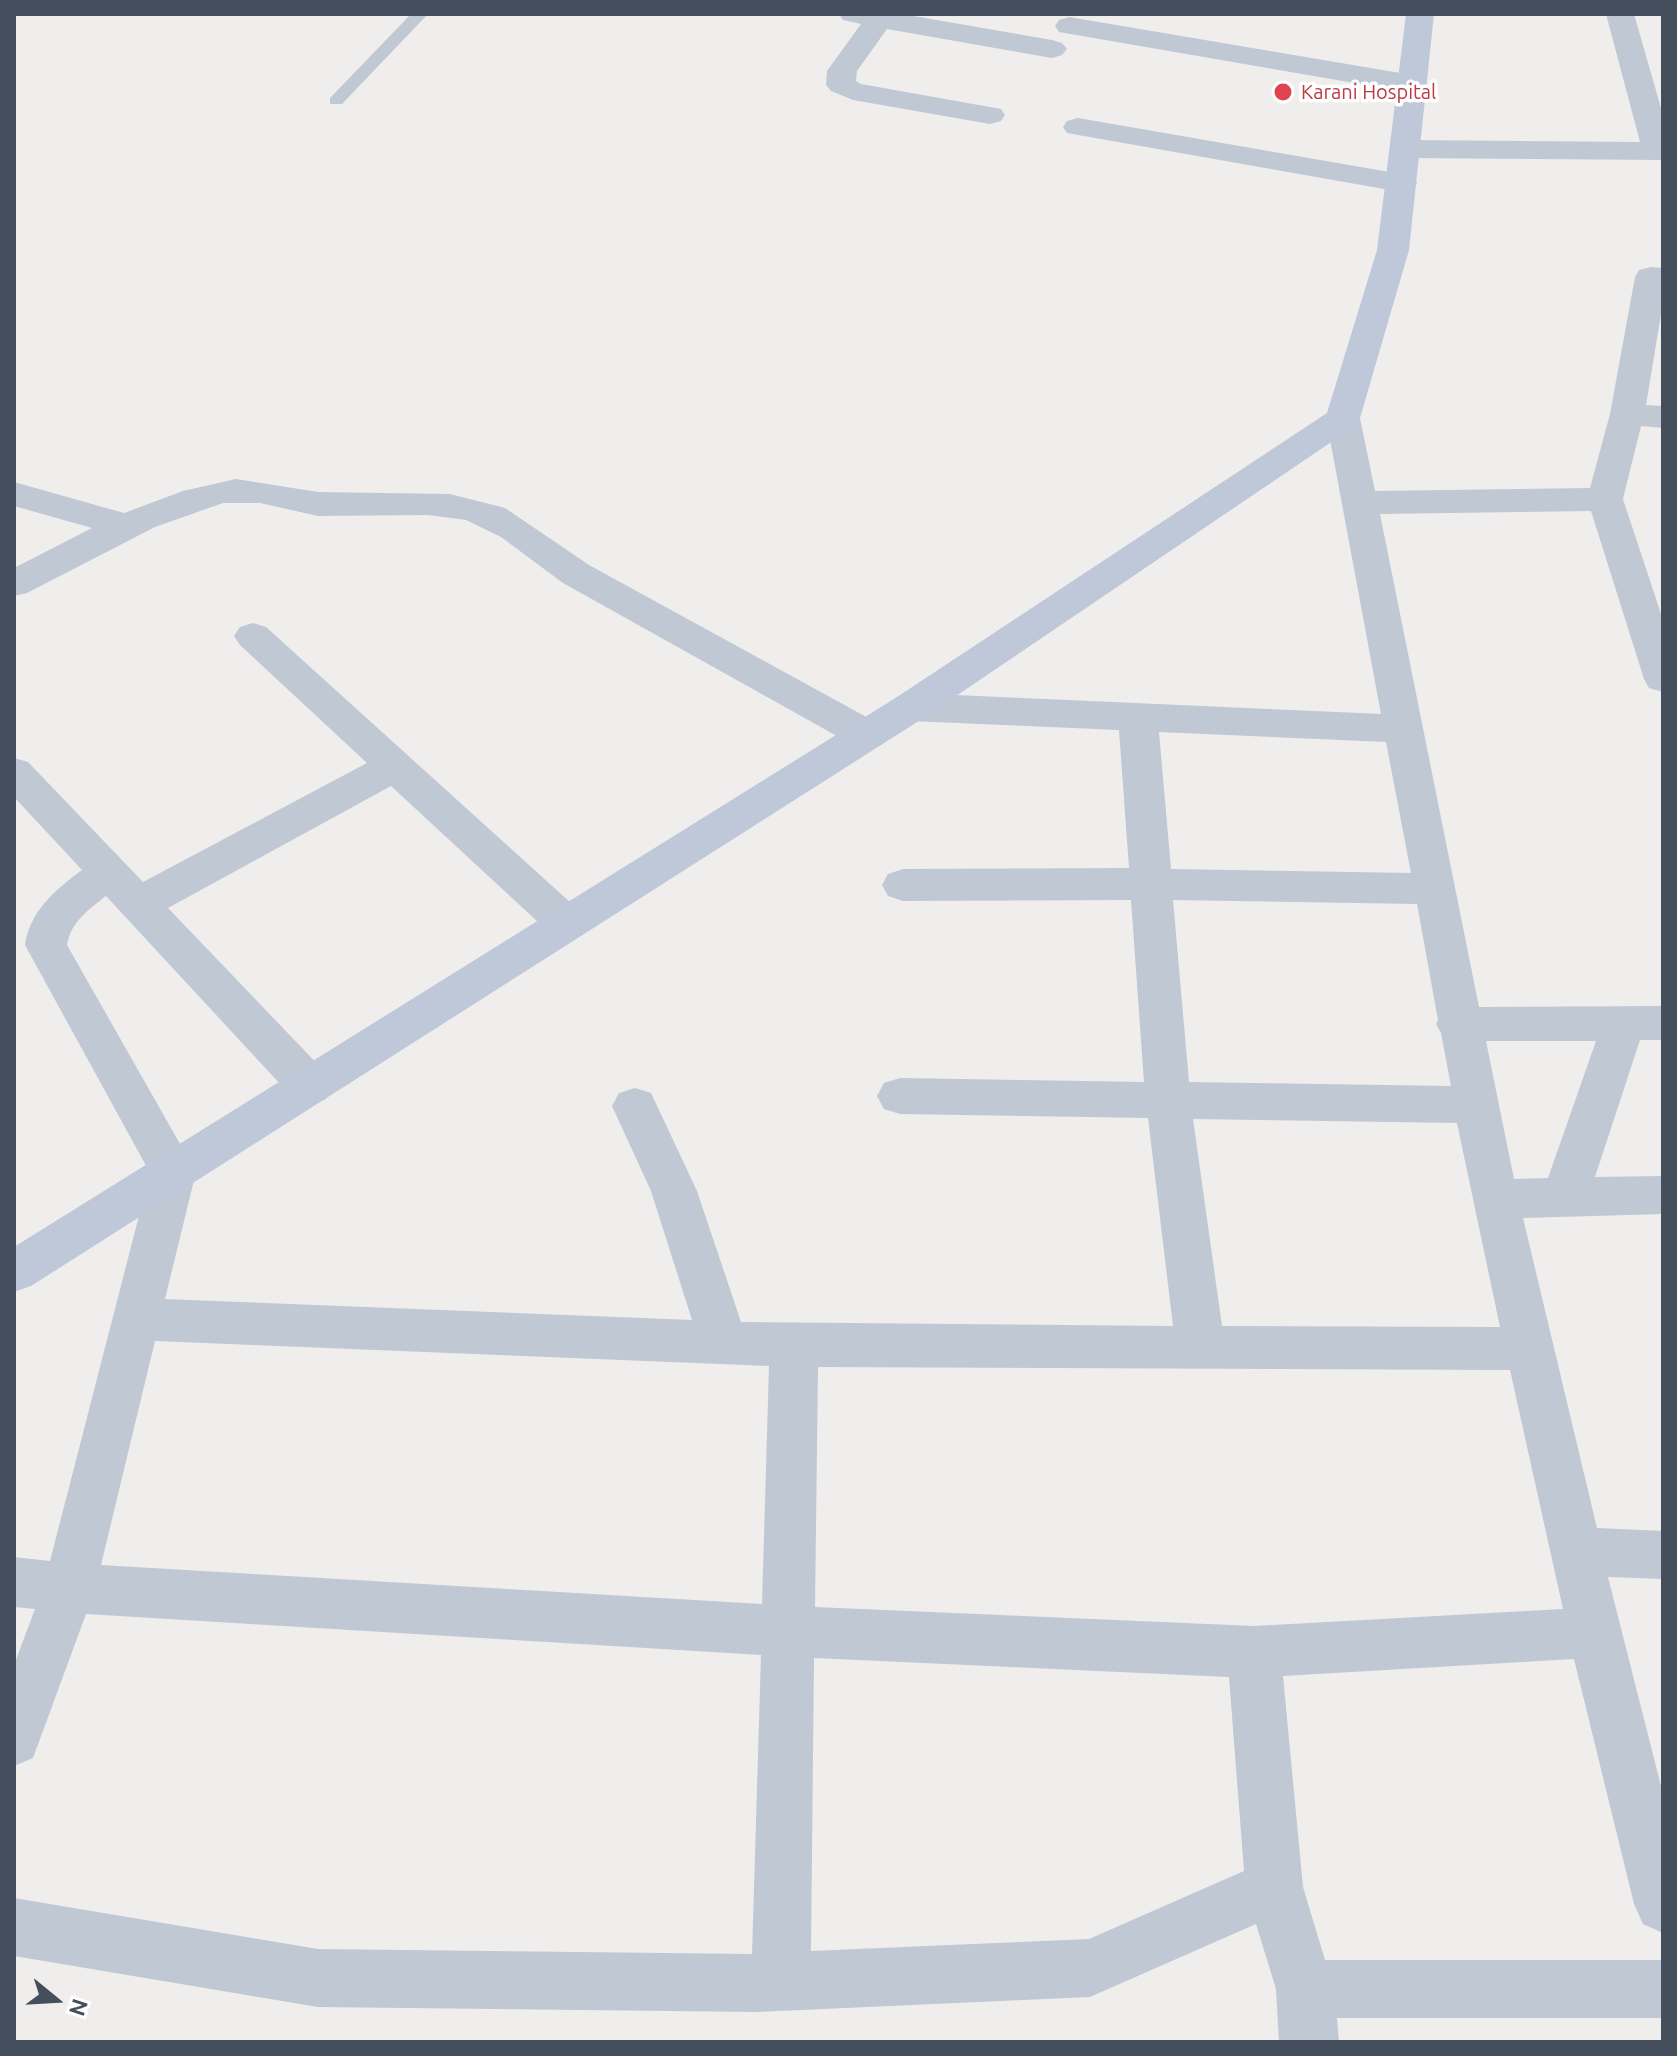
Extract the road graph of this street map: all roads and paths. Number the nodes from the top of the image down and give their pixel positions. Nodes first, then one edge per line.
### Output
1 (420, 14) edge
2 (1420, 14) edge
3 (1620, 14) edge
4 (871, 16) edge
5 (1069, 26) dead end
6 (1052, 49) dead end
7 (1412, 84) junction
8 (336, 101) dead end
9 (990, 115) dead end
10 (1078, 127) dead end
11 (1660, 151) edge
12 (1403, 166) junction
13 (1663, 278) edge
14 (1627, 414) junction
15 (1663, 417) edge
16 (1343, 418) junction
17 (14, 494) edge
18 (1605, 499) junction
19 (1360, 503) junction
20 (127, 526) junction
21 (14, 584) edge
22 (253, 636) dead end
23 (1663, 679) edge
24 (911, 707) junction
25 (1138, 717) junction
26 (1405, 729) junction
27 (867, 735) junction
28 (395, 766) junction
29 (14, 772) edge
30 (109, 872) junction
31 (903, 885) dead end
32 (1150, 885) junction
33 (1434, 889) junction
34 (139, 904) junction
35 (567, 924) junction
36 (1644, 1023) edge
37 (1458, 1024) junction
38 (310, 1086) junction
39 (900, 1096) dead end
40 (1168, 1100) junction
41 (1476, 1105) junction
42 (635, 1106) dead end
43 (173, 1172) junction
44 (1663, 1195) edge
45 (1565, 1197) junction
46 (1495, 1199) junction
47 (20, 1257) edge
48 (138, 1319) junction
49 (723, 1343) junction
50 (794, 1346) junction
51 (1200, 1347) junction
52 (1529, 1349) junction
53 (1577, 1552) junction
54 (1663, 1555) edge
55 (14, 1582) edge
56 (69, 1588) junction
57 (787, 1631) junction
58 (1595, 1632) junction
59 (1254, 1652) junction
60 (14, 1739) edge
61 (1274, 1887) junction
62 (1663, 1904) edge
63 (14, 1927) edge
64 (781, 1981) junction
65 (1663, 1989) edge
66 (1307, 2016) edge

1 - 8 lane
2 - 7 street
3 - 11 street
4 - 6 street
4 - 9 street
5 - 7 street
7 - 12 street
10 - 12 street
11 - 12 street
12 - 16 street
13 - 14 street
14 - 15 street
14 - 18 street
16 - 19 street
16 - 24 street
17 - 20 street
18 - 19 street
18 - 23 street
19 - 26 street
20 - 21 street
20 - 27 street
22 - 28 street
24 - 25 street
24 - 27 street
25 - 26 street
25 - 32 street
26 - 33 street
27 - 35 street
28 - 34 street
28 - 35 street
29 - 30 street
30 - 34 street
30 - 43 street
31 - 32 street
32 - 33 street
32 - 40 street
33 - 37 street
34 - 38 street
35 - 38 street
36 - 37 street
36 - 45 street
37 - 41 street
38 - 43 street
39 - 40 street
40 - 41 street
40 - 51 street
41 - 46 street
42 - 49 street
43 - 47 street
43 - 48 street
44 - 45 street
45 - 46 street
46 - 52 street
48 - 49 street
48 - 56 street
49 - 50 street
50 - 51 street
50 - 57 street
51 - 52 street
52 - 53 street
53 - 54 street
53 - 58 street
55 - 56 street
56 - 57 street
56 - 60 street
57 - 59 street
57 - 64 street
58 - 59 street
58 - 62 street
59 - 61 street
61 - 64 street
61 - 66 street
63 - 64 street
65 - 66 street

